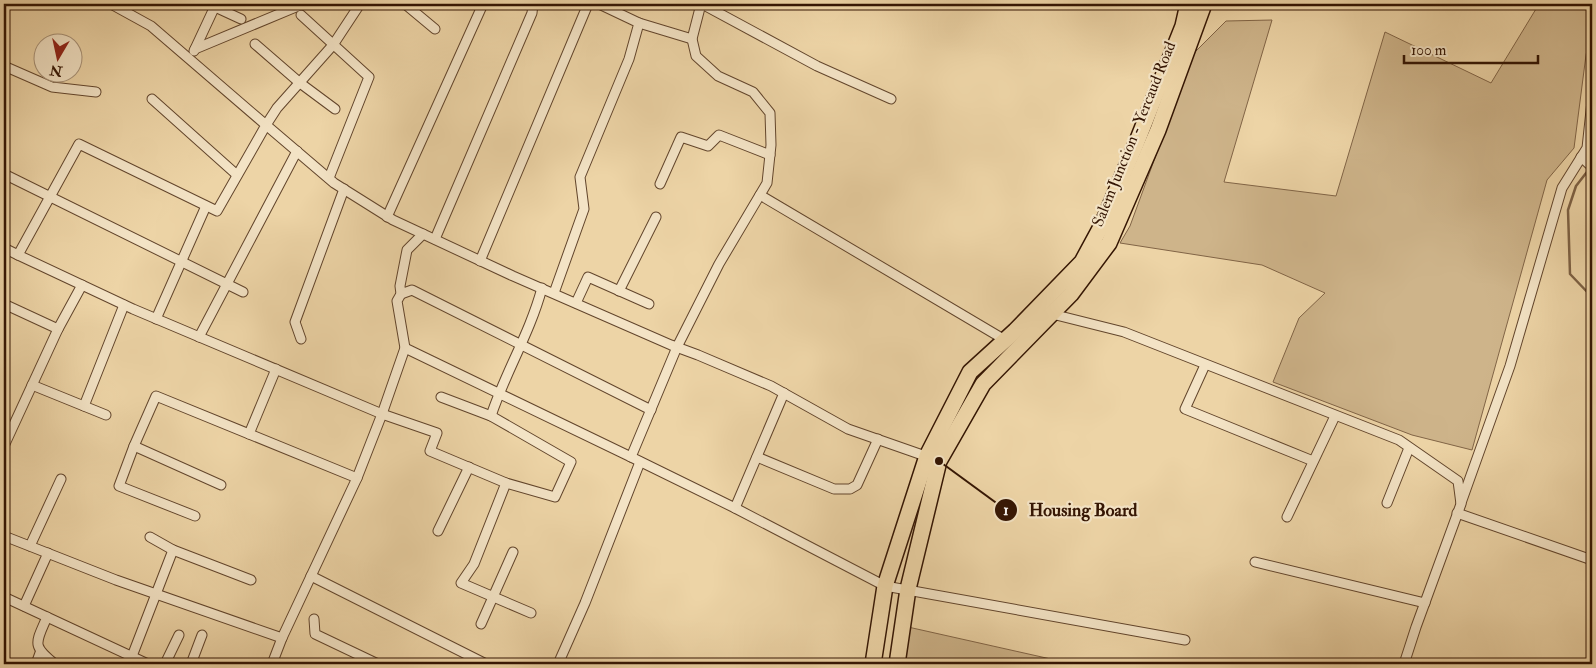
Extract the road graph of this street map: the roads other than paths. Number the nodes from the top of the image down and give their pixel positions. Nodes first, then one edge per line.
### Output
1 (111, 4) edge
2 (302, 4) edge
3 (360, 4) edge
4 (404, 4) edge
5 (483, 4) edge
6 (533, 4) edge
7 (588, 4) edge
8 (599, 4) edge
9 (702, 4) edge
10 (1188, 4) edge
11 (1204, 4) edge
12 (215, 6) edge
13 (301, 14) dead end
14 (241, 19) dead end
15 (639, 23) junction
16 (435, 29) dead end
17 (692, 39) junction
18 (255, 44) dead end
19 (333, 45) junction
20 (195, 49) junction
21 (190, 60) junction
22 (4, 66) edge
23 (300, 83) junction
24 (96, 92) dead end
25 (152, 99) dead end
26 (891, 99) dead end
27 (1592, 101) edge
28 (335, 109) dead end
29 (266, 125) junction
30 (296, 151) junction
31 (770, 155) junction
32 (1581, 158) junction
33 (1592, 167) edge
34 (4, 174) edge
35 (237, 175) junction
36 (329, 178) junction
37 (660, 184) dead end
38 (344, 189) junction
39 (760, 195) junction
40 (50, 196) junction
41 (206, 206) junction
42 (387, 217) junction
43 (656, 217) dead end
44 (423, 234) junction
45 (435, 239) junction
46 (4, 248) edge
47 (18, 255) junction
48 (480, 261) junction
49 (181, 262) junction
50 (227, 284) junction
51 (82, 285) junction
52 (542, 288) junction
53 (619, 290) junction
54 (243, 292) dead end
55 (554, 293) junction
56 (401, 294) junction
57 (576, 303) junction
58 (4, 304) edge
59 (649, 304) dead end
60 (124, 305) junction
61 (1052, 314) junction
62 (156, 319) junction
63 (58, 330) junction
64 (199, 337) junction
65 (301, 339) dead end
66 (1004, 340) junction
67 (520, 344) junction
68 (677, 347) junction
69 (404, 348) junction
70 (1205, 364) junction
71 (276, 369) junction
72 (32, 385) junction
73 (784, 393) junction
74 (498, 394) junction
75 (441, 397) dead end
76 (84, 406) junction
77 (651, 410) junction
78 (382, 414) junction
79 (106, 416) dead end
80 (491, 416) junction
81 (1335, 416) junction
82 (7, 427) edge
83 (249, 434) junction
84 (878, 439) junction
85 (4, 446) edge
86 (134, 446) junction
87 (1409, 448) junction
88 (631, 457) junction
89 (756, 457) junction
90 (933, 459) junction
91 (1313, 461) junction
92 (640, 462) junction
93 (469, 467) junction
94 (61, 478) dead end
95 (357, 478) junction
96 (506, 483) junction
97 (221, 485) dead end
98 (1387, 503) dead end
99 (1461, 504) junction
100 (735, 508) junction
101 (1457, 513) junction
102 (194, 516) dead end
103 (1287, 517) dead end
104 (438, 531) dead end
105 (4, 536) edge
106 (150, 537) dead end
107 (30, 546) junction
108 (173, 550) junction
109 (514, 552) dead end
110 (48, 553) junction
111 (1592, 560) edge
112 (1255, 562) dead end
113 (312, 576) junction
114 (251, 580) dead end
115 (885, 586) junction
116 (908, 589) junction
117 (157, 595) junction
118 (4, 597) edge
119 (494, 598) junction
120 (1425, 602) junction
121 (24, 606) junction
122 (531, 613) dead end
123 (47, 617) junction
124 (314, 619) dead end
125 (481, 624) dead end
126 (179, 635) dead end
127 (202, 635) dead end
128 (282, 638) junction
129 (1185, 640) dead end
130 (40, 652) junction
131 (131, 660) edge
132 (36, 664) edge
133 (55, 664) edge
134 (148, 664) edge
135 (165, 664) edge
136 (190, 664) edge
137 (272, 664) edge
138 (378, 664) edge
139 (486, 664) edge
140 (558, 664) edge
141 (873, 664) edge
142 (897, 664) edge
143 (1404, 664) edge

1 - 21 street
2 - 20 street
3 - 19 street
4 - 16 street
5 - 42 street
6 - 45 street
7 - 48 street
8 - 15 street
9 - 17 street
9 - 26 street
10 - 66 main road
11 - 61 main road, Salem Junction - Yercaud Road
12 - 14 street
12 - 20 street
13 - 19 street
15 - 17 street
15 - 55 street
17 - 31 street
18 - 23 street
19 - 23 street
19 - 36 street
20 - 21 street
21 - 29 street
22 - 24 street
23 - 28 street
23 - 29 street
25 - 35 street
27 - 32 street
29 - 30 street
29 - 35 street
30 - 36 street
30 - 50 street
31 - 37 street
31 - 39 street
32 - 33 street
32 - 99 street
34 - 40 street
35 - 41 street
36 - 38 street
38 - 42 street
38 - 65 street
39 - 66 street
39 - 68 street
40 - 41 street
40 - 47 street
40 - 49 street
41 - 49 street
42 - 44 street
43 - 53 street
44 - 45 street
44 - 56 street
45 - 48 street
46 - 47 street
47 - 51 street
48 - 52 street
49 - 50 street
49 - 62 street
50 - 54 street
50 - 64 street
51 - 60 street
51 - 63 street
52 - 55 street
52 - 67 street
53 - 57 street
53 - 59 street
55 - 57 street
56 - 67 street
56 - 69 street
57 - 68 street
58 - 63 street
60 - 62 street
60 - 76 street
61 - 70 street
61 - 90 main road, Salem Junction - Yercaud Road
62 - 64 street
63 - 72 street
64 - 71 street
66 - 90 main road
67 - 74 street
67 - 77 street
68 - 73 street
68 - 77 street
69 - 74 street
69 - 78 street
70 - 81 street
70 - 91 street
71 - 78 street
71 - 83 street
72 - 76 street
72 - 82 street
73 - 84 street
73 - 89 street
74 - 80 street
74 - 88 street
75 - 80 street
76 - 79 street
77 - 88 street
78 - 93 street
78 - 95 street
80 - 96 street
81 - 87 street
81 - 91 street
82 - 85 street
83 - 86 street
83 - 95 street
84 - 89 street
84 - 90 street
86 - 97 street
86 - 102 street
87 - 98 street
87 - 99 street
88 - 92 street
89 - 100 street
90 - 115 main road
90 - 116 main road, Salem Junction - Yercaud Road
91 - 103 street
92 - 100 street
92 - 140 street
93 - 96 street
93 - 104 street
94 - 107 street
95 - 113 street
96 - 119 street
99 - 101 street
100 - 115 street
101 - 111 street
101 - 120 street
105 - 107 street
106 - 108 street
107 - 110 street
108 - 114 street
108 - 117 street
109 - 119 street
110 - 117 street
110 - 121 street
112 - 120 street
113 - 128 street
113 - 139 street
115 - 116 street
115 - 141 main road
116 - 129 street
116 - 142 main road, Salem Junction - Yercaud Road
117 - 128 street
117 - 131 street
118 - 121 street
119 - 122 street
119 - 125 street
120 - 143 street
121 - 123 street
123 - 130 street
123 - 131 street
124 - 138 street
126 - 135 street
127 - 136 street
128 - 137 street
130 - 132 street
130 - 133 street
131 - 134 street

